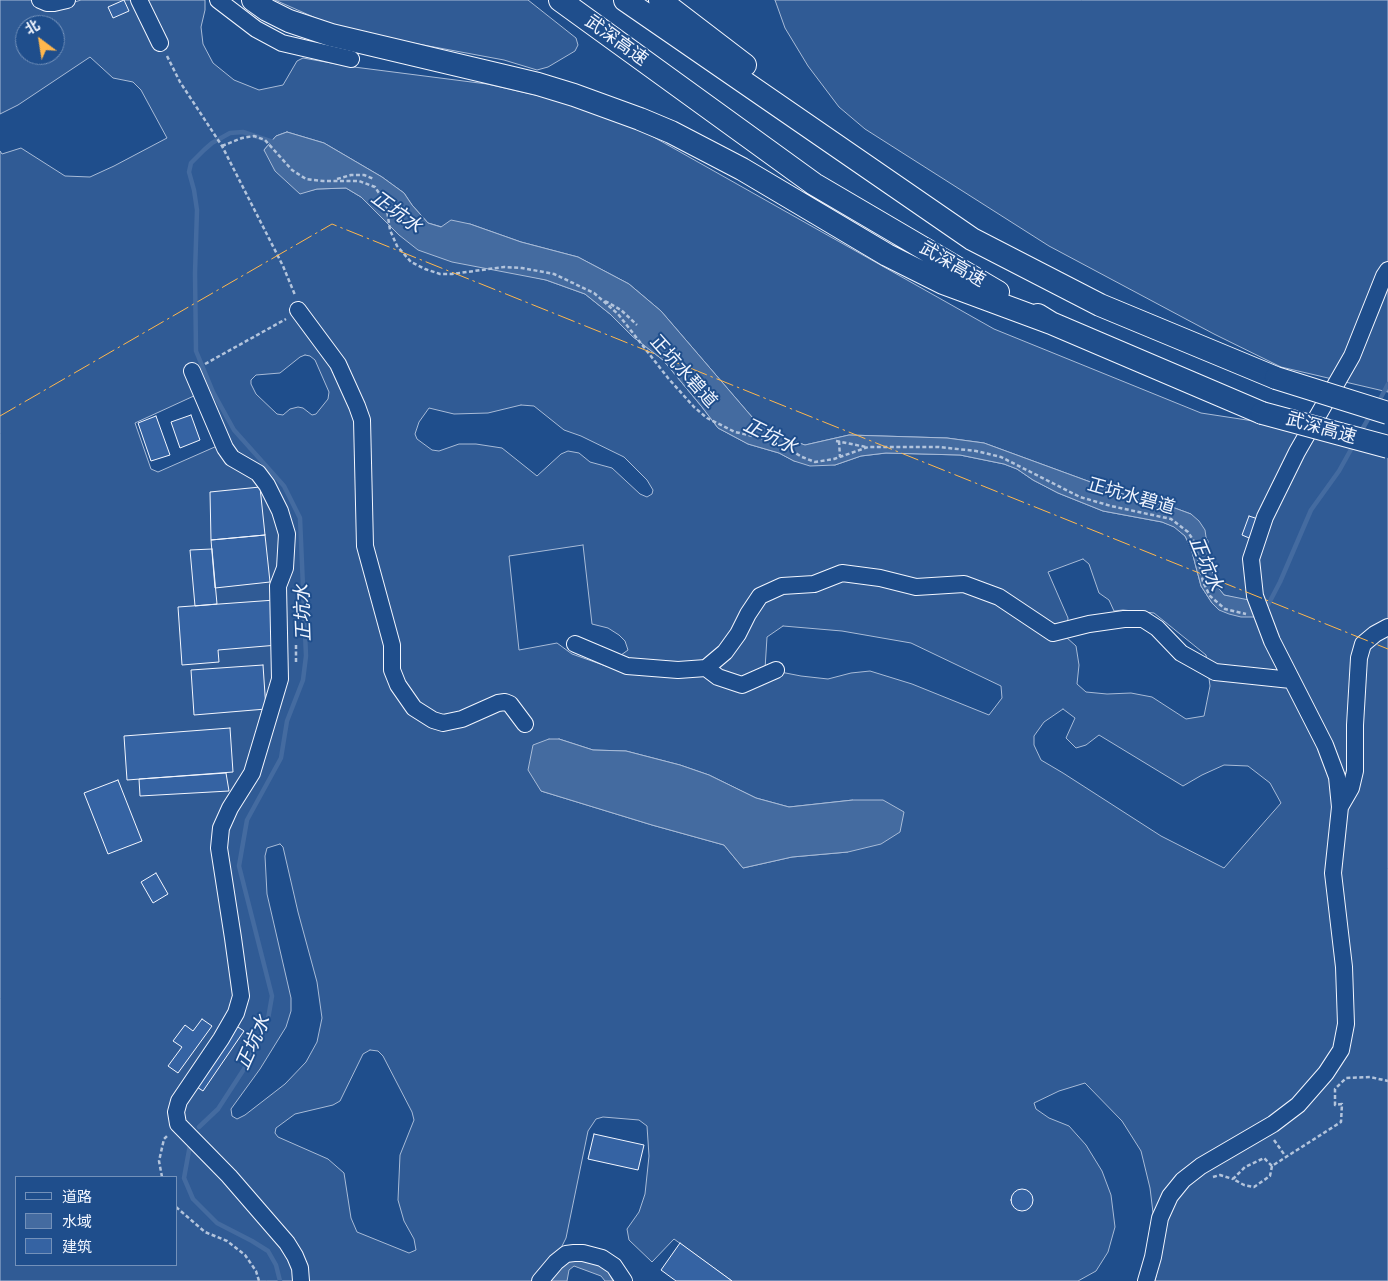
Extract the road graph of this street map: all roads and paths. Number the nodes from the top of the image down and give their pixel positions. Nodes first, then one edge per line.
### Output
1 (40, 0) edge
2 (67, 0) edge
3 (138, 0) edge
4 (218, 0) edge
5 (253, 0) edge
6 (560, 0) edge
7 (626, 0) edge
8 (660, 0) edge
9 (160, 43) joint
10 (351, 59) dead end
11 (222, 146) junction
12 (374, 179) dead end
13 (332, 181) junction
14 (972, 240) junction
15 (1388, 270) edge
16 (602, 300) junction
17 (298, 310) junction
18 (1051, 323) junction
19 (637, 325) dead end
20 (208, 362) dead end
21 (192, 371) dead end
22 (1388, 413) edge
23 (868, 447) junction
24 (1388, 447) edge
25 (840, 457) junction
26 (1260, 610) junction
27 (1388, 627) edge
28 (575, 644) dead end
29 (706, 668) junction
30 (776, 670) dead end
31 (1292, 680) junction
32 (525, 724) dead end
33 (1340, 807) junction
34 (1388, 1081) edge
35 (178, 1124) junction
36 (1266, 1128) junction
37 (1286, 1157) junction
38 (1272, 1166) junction
39 (162, 1176) edge
40 (1212, 1177) dead end
41 (1233, 1179) junction
42 (178, 1209) edge
43 (258, 1281) edge
44 (302, 1281) edge
45 (540, 1281) edge
46 (624, 1281) edge
47 (1146, 1281) edge

1 - 2 street
3 - 9 street
4 - 10 street
5 - 18 highway
6 - 18 highway, 武深高速
7 - 14 highway, 武深高速
8 - 14 highway
9 - 11 path
11 - 13 path, 正坑水碧道
11 - 17 path
12 - 13 path
13 - 16 path, 正坑水碧道
14 - 22 highway, 武深高速, bridge
15 - 26 street
16 - 19 path
16 - 25 path, 正坑水碧道
17 - 20 path
17 - 32 street
18 - 24 highway, 武深高速, bridge
21 - 35 street
23 - 25 path, 正坑水碧道
23 - 25 path
23 - 26 path, 正坑水碧道
26 - 31 street
27 - 33 street
28 - 29 street
29 - 30 street
29 - 31 street
31 - 33 street
33 - 36 street
34 - 37 path
35 - 39 path
35 - 44 street
36 - 37 path
36 - 47 street
37 - 38 path
38 - 41 path
38 - 41 path
40 - 41 path
42 - 43 path
45 - 46 street

